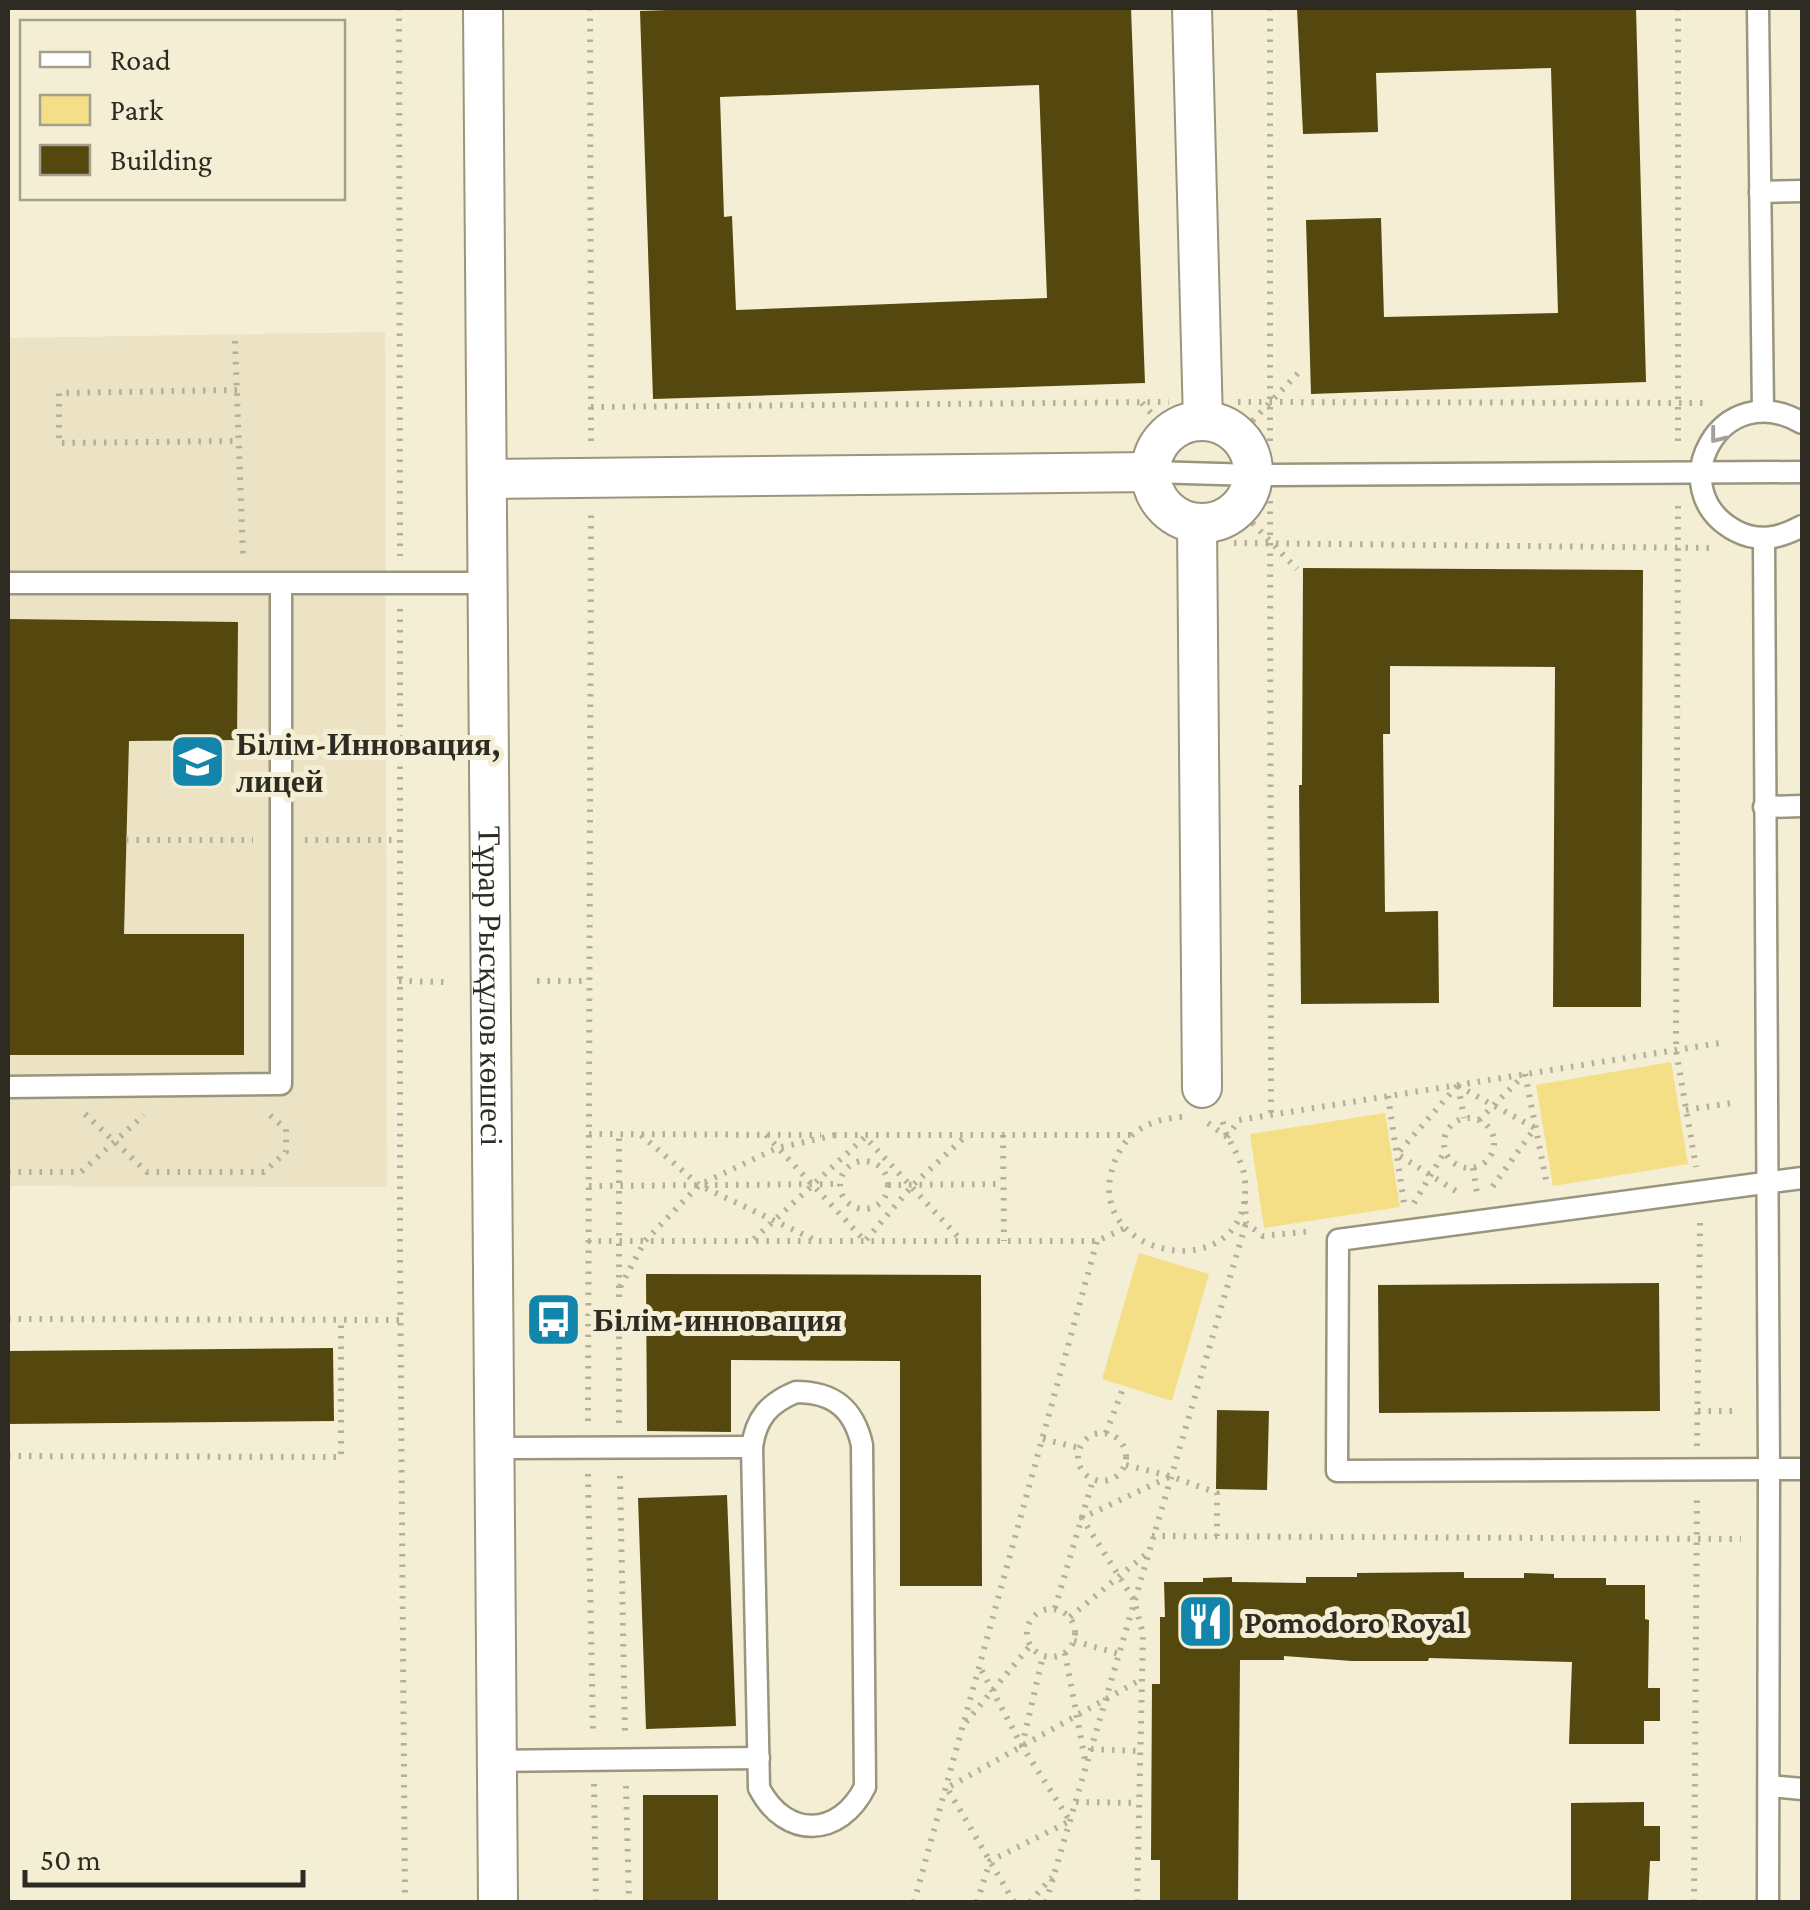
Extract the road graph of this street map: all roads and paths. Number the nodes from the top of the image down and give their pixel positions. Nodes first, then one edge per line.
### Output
1 (399, 8) edge
2 (482, 8) edge
3 (590, 8) edge
4 (1192, 8) edge
5 (1270, 8) edge
6 (1678, 8) edge
7 (1758, 8) edge
8 (1802, 191) edge
9 (1760, 192) junction
10 (236, 341) dead end
11 (1302, 370) dead end
12 (237, 390) junction
13 (1270, 401) junction
14 (1141, 402) junction
15 (1678, 402) junction
16 (1714, 403) dead end
17 (591, 407) junction
18 (1763, 410) junction
19 (1802, 423) edge
20 (239, 442) junction
21 (1226, 447) junction
22 (1678, 448) dead end
23 (1151, 472) junction
24 (1700, 472) junction
25 (1802, 472) edge
26 (591, 477) junction
27 (488, 479) junction
28 (1678, 505) dead end
29 (1802, 526) edge
30 (1210, 533) junction
31 (1764, 539) junction
32 (1270, 543) junction
33 (1678, 548) junction
34 (1723, 548) dead end
35 (1297, 569) dead end
36 (400, 582) junction
37 (8, 583) edge
38 (244, 583) junction
39 (489, 583) junction
40 (281, 584) junction
41 (1802, 806) edge
42 (1764, 807) junction
43 (399, 981) junction
44 (537, 981) dead end
45 (589, 981) junction
46 (448, 982) dead end
47 (1720, 1043) dead end
48 (1676, 1050) junction
49 (1525, 1074) junction
50 (1457, 1085) junction
51 (8, 1087) edge
52 (1202, 1088) dead end
53 (1388, 1096) junction
54 (1738, 1102) dead end
55 (1494, 1105) junction
56 (264, 1110) dead end
57 (1686, 1110) junction
58 (146, 1113) dead end
59 (1270, 1114) junction
60 (1464, 1118) junction
61 (1479, 1120) junction
62 (1535, 1128) junction
63 (589, 1134) junction
64 (619, 1134) junction
65 (640, 1134) junction
66 (765, 1134) junction
67 (967, 1135) junction
68 (1003, 1135) junction
69 (1132, 1135) junction
70 (1227, 1137) junction
71 (115, 1142) junction
72 (1446, 1152) junction
73 (1397, 1154) junction
74 (1473, 1168) junction
75 (8, 1172) edge
76 (1697, 1173) dead end
77 (1431, 1175) junction
78 (1802, 1178) edge
79 (1766, 1182) junction
80 (840, 1184) junction
81 (888, 1184) junction
82 (1003, 1184) junction
83 (699, 1185) junction
84 (813, 1185) junction
85 (913, 1185) junction
86 (589, 1186) junction
87 (619, 1186) junction
88 (1548, 1195) dead end
89 (1245, 1201) junction
90 (1479, 1206) junction
91 (774, 1221) junction
92 (1700, 1222) dead end
93 (1246, 1223) junction
94 (1125, 1228) junction
95 (1275, 1237) dead end
96 (588, 1241) junction
97 (619, 1241) junction
98 (752, 1241) junction
99 (816, 1241) junction
100 (865, 1241) junction
101 (962, 1241) junction
102 (1004, 1242) junction
103 (1097, 1242) junction
104 (619, 1289) dead end
105 (8, 1319) edge
106 (340, 1319) junction
107 (402, 1320) junction
108 (1124, 1386) dead end
109 (1698, 1411) junction
110 (1738, 1411) dead end
111 (1106, 1433) junction
112 (1043, 1439) junction
113 (752, 1446) junction
114 (494, 1448) junction
115 (588, 1448) junction
116 (1079, 1448) junction
117 (1697, 1453) dead end
118 (8, 1456) edge
119 (1125, 1465) junction
120 (1802, 1469) edge
121 (1770, 1470) junction
122 (1170, 1476) junction
123 (1093, 1480) junction
124 (1697, 1485) dead end
125 (1082, 1518) junction
126 (1152, 1536) junction
127 (1217, 1536) junction
128 (1697, 1538) junction
129 (1749, 1539) dead end
130 (1148, 1552) junction
131 (1119, 1576) junction
132 (1134, 1600) junction
133 (1055, 1609) junction
134 (1070, 1617) junction
135 (1074, 1641) junction
136 (1030, 1646) junction
137 (1066, 1653) junction
138 (1119, 1654) junction
139 (1043, 1656) junction
140 (980, 1668) junction
141 (1142, 1679) junction
142 (992, 1691) junction
143 (1105, 1700) junction
144 (1077, 1715) junction
145 (965, 1724) junction
146 (1022, 1746) junction
147 (1091, 1749) junction
148 (1140, 1751) junction
149 (759, 1758) junction
150 (594, 1760) junction
151 (497, 1761) junction
152 (1086, 1765) junction
153 (1768, 1786) junction
154 (947, 1788) junction
155 (1802, 1789) edge
156 (1076, 1802) junction
157 (1138, 1803) junction
158 (1070, 1821) junction
159 (990, 1860) junction
160 (1055, 1873) junction
161 (406, 1902) edge
162 (498, 1902) edge
163 (596, 1902) edge
164 (914, 1902) edge
165 (977, 1902) edge
166 (1014, 1902) edge
167 (1030, 1902) edge
168 (1046, 1902) edge
169 (1137, 1902) edge
170 (1694, 1902) edge
171 (1768, 1902) edge

1 - 36 path
2 - 27 street, Тұрар Рысқұлов көшесі
3 - 17 path
4 - 21 street
5 - 13 path
6 - 15 path
7 - 9 lane
8 - 9 lane
9 - 18 lane
10 - 12 path
11 - 13 path
12 - 20 path
12 - 20 path
13 - 15 path
13 - 21 path
13 - 21 path
13 - 21 path
14 - 17 path
14 - 21 path
14 - 21 path
15 - 16 path
15 - 22 path
17 - 26 path
18 - 19 lane
18 -> 24 lane
20 - 38 path
21 - 23 lane
21 - 23 street
21 - 24 lane
21 - 30 street
21 - 32 path
21 - 32 path
23 - 26 street
23 - 30 street
24 - 25 lane
24 - 31 lane
26 - 27 street
26 - 45 path
27 - 39 street, Тұрар Рысқұлов көшесі
28 - 33 path
29 - 31 lane
30 - 32 path
30 - 52 street
31 - 42 lane
32 - 33 path
32 - 35 path
32 - 59 path
33 - 34 path
33 - 48 path
36 - 39 lane
36 - 40 lane
36 - 43 path
37 - 38 lane
38 - 40 lane
39 - 114 street, Тұрар Рысқұлов көшесі
40 - 51 lane
41 - 42 lane
42 - 79 lane
43 - 46 path
43 - 107 path
44 - 45 path
45 - 63 path
47 - 48 path
48 - 49 path
48 - 57 path
49 - 50 path
49 - 55 path
49 - 62 path
50 - 53 path
50 - 55 path
50 - 60 path
50 - 73 path
53 - 59 path
53 - 73 path
54 - 57 path
55 - 61 path
55 - 62 path
56 - 71 path
57 - 76 path
58 - 71 path
59 - 70 path
60 - 61 path
60 - 72 path
61 - 74 path
62 - 88 path
62 - 90 path
63 - 64 path
63 - 86 path
64 - 65 path
64 - 87 path
65 - 66 path
65 - 83 path
66 - 67 path
66 - 84 path
67 - 68 path
67 - 85 path
68 - 69 path
68 - 82 path
69 - 70 path
69 - 94 path
70 - 89 path
71 - 75 path
72 - 74 path
72 - 77 path
73 - 77 path
73 - 77 path
74 - 90 path
77 - 90 path
78 - 79 lane
79 - 121 lane
79 - 121 lane
80 - 81 path
80 - 81 path
80 - 84 path
81 - 85 path
82 - 85 path
82 - 102 path
83 - 84 path
83 - 87 path
83 - 91 path
84 - 85 path
84 - 91 path
84 - 100 path
85 - 100 path
85 - 101 path
86 - 87 path
86 - 96 path
87 - 97 path
89 - 93 path
89 - 94 path
91 - 98 path
91 - 99 path
92 - 109 path
93 - 95 path
93 - 122 path
94 - 103 path
96 - 97 path
96 - 115 path
97 - 98 path
97 - 104 path
98 - 99 path
99 - 100 path
100 - 101 path
101 - 102 path
102 - 103 path
103 - 112 path
105 - 106 path
106 - 107 path
106 - 118 path
107 - 161 path
108 - 111 path
109 - 110 path
109 - 117 path
111 - 116 path
111 - 119 path
112 - 116 path
112 - 140 path
113 - 115 lane
113 - 149 lane
113 - 149 lane
114 - 115 lane
114 - 151 street, Тұрар Рысқұлов көшесі
115 - 150 path
116 - 123 path
119 - 122 path
119 - 123 path
120 - 121 lane
121 - 153 lane
122 - 125 path
122 - 126 path
122 - 127 path
123 - 125 path
124 - 128 path
125 - 131 path
125 - 133 path
126 - 127 path
126 - 130 path
127 - 128 path
128 - 129 path
128 - 170 path
130 - 131 path
130 - 132 path
131 - 132 path
131 - 134 path
132 - 138 path
132 - 141 path
133 - 134 path
133 - 136 path
134 - 135 path
135 - 137 path
135 - 138 path
136 - 139 path
136 - 142 path
137 - 139 path
137 - 144 path
138 - 143 path
139 - 146 path
140 - 142 path
140 - 145 path
141 - 143 path
141 - 148 path
142 - 145 path
142 - 146 path
143 - 144 path
143 - 147 path
144 - 146 path
144 - 152 path
145 - 154 path
146 - 154 path
146 - 158 path
147 - 148 path
147 - 152 path
148 - 157 path
149 - 150 lane
150 - 151 lane
150 - 163 path
151 - 162 street, Тұрар Рысқұлов көшесі
152 - 156 path
153 - 155 lane
153 - 171 lane
154 - 159 path
154 - 164 path
156 - 157 path
156 - 158 path
157 - 169 path
158 - 159 path
158 - 160 path
159 - 165 path
159 - 166 path
160 - 167 path
160 - 168 path

